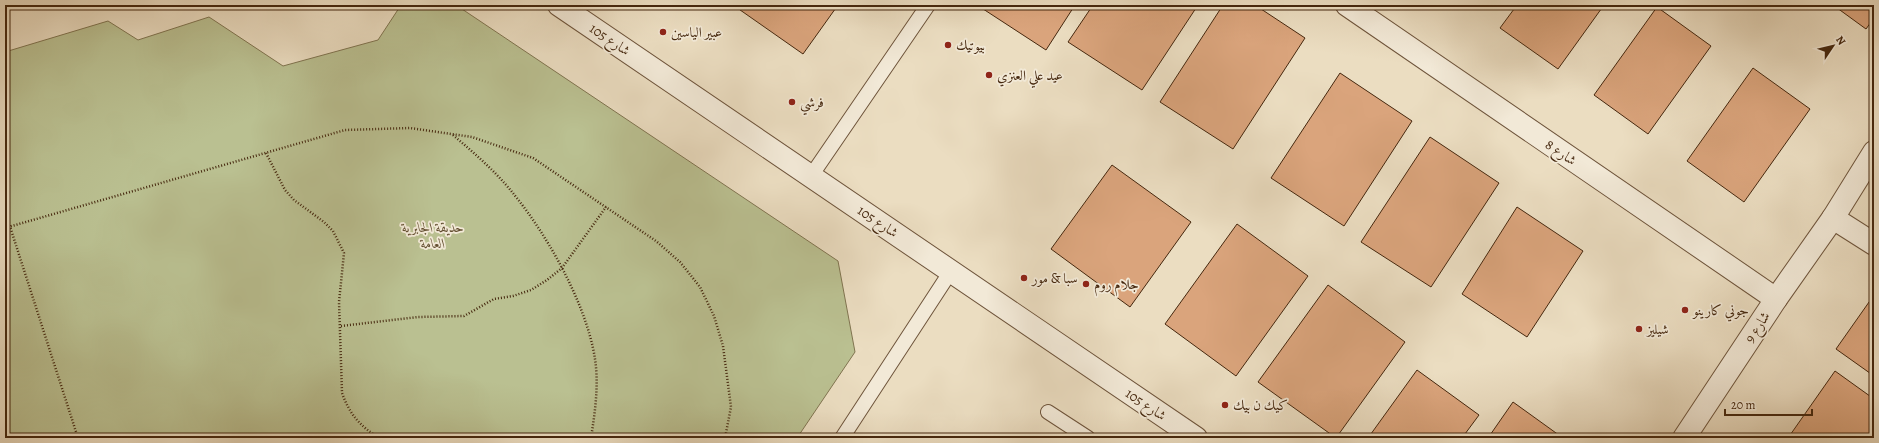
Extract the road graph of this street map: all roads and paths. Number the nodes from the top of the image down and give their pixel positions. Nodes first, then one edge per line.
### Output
1 (559, 5) edge
2 (928, 5) edge
3 (1346, 5) edge
4 (453, 135) junction
5 (1874, 152) edge
6 (266, 153) junction
7 (811, 176) junction
8 (606, 207) junction
9 (5, 211) edge
10 (1833, 218) junction
11 (11, 226) junction
12 (5, 228) edge
13 (1874, 244) edge
14 (562, 268) junction
15 (951, 271) junction
16 (1776, 299) junction
17 (341, 326) junction
18 (1048, 412) dead end
19 (848, 434) edge
20 (78, 438) edge
21 (379, 438) edge
22 (591, 438) edge
23 (725, 438) edge
24 (1088, 438) edge
25 (1196, 438) edge
26 (1684, 438) edge

1 - 7 street, شارع 105
2 - 7 lane
3 - 16 street, شارع 8
4 - 6 path
4 - 8 path
4 - 14 path
5 - 10 street, شارع 9
6 - 11 path
6 - 17 path
7 - 15 street, شارع 105
8 - 14 path
8 - 23 path
9 - 11 path
10 - 13 street
10 - 16 street, شارع 9
11 - 12 path
11 - 20 path
14 - 17 path
14 - 22 path
15 - 19 lane
15 - 25 street, شارع 105
16 - 26 street, شارع 9
17 - 21 path
18 - 24 lane

